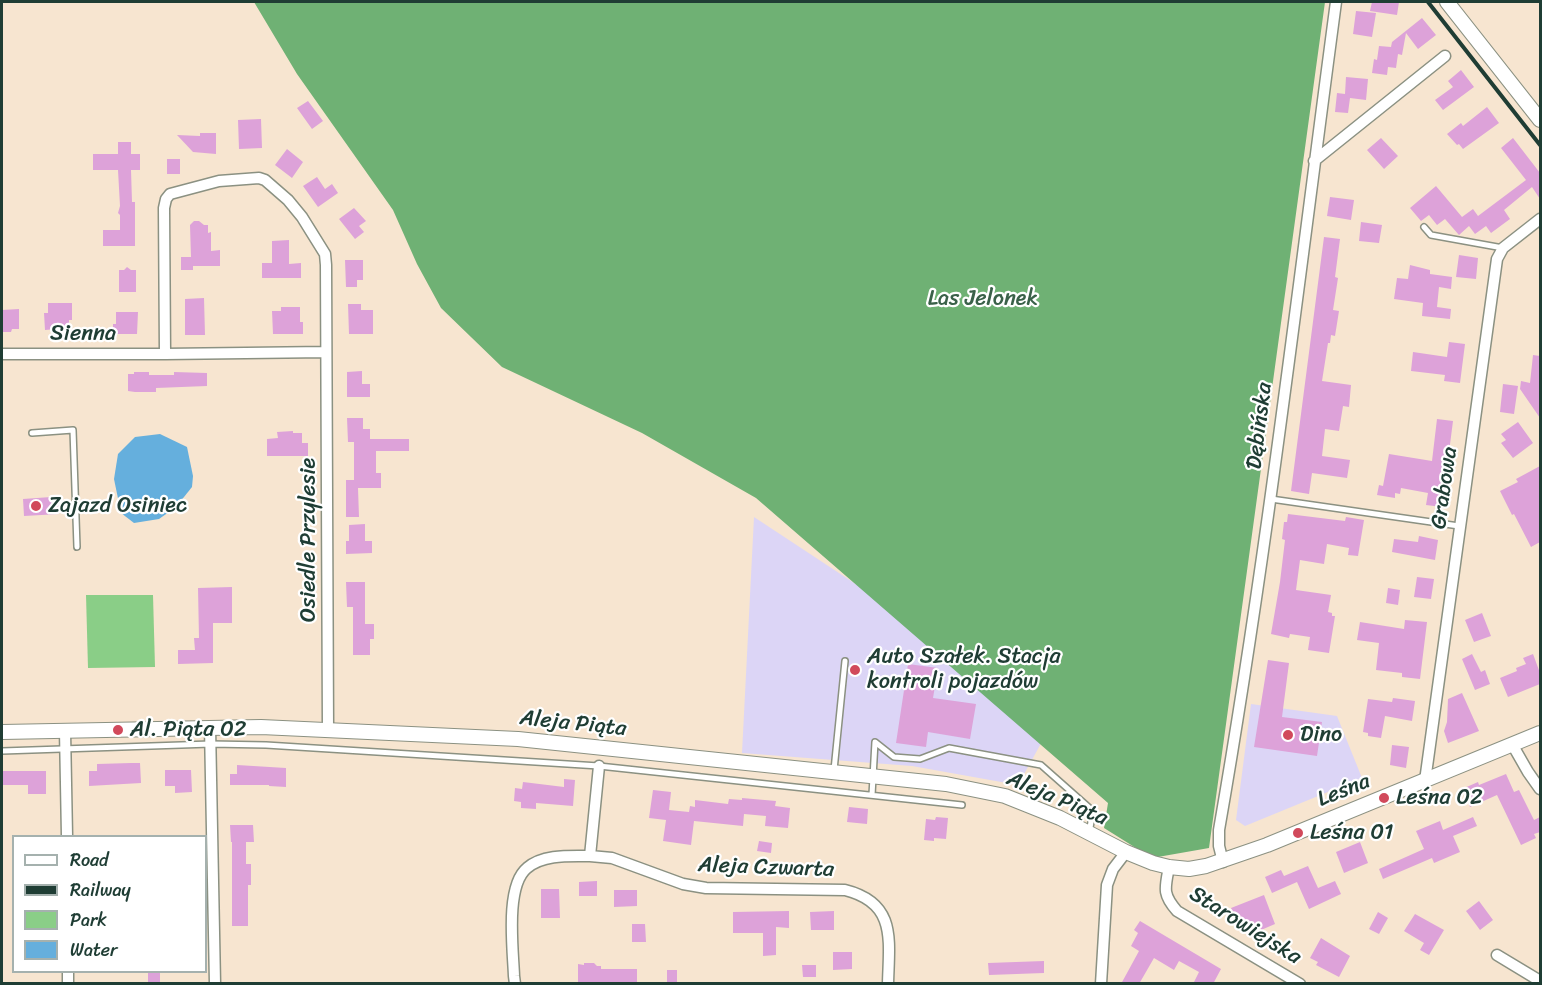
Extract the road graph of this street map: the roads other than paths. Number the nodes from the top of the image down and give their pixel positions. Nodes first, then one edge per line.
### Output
1 (1335, 2) edge
2 (1448, 2) edge
3 (1445, 56) dead end
4 (1540, 120) edge
5 (1314, 161) junction
6 (1540, 219) edge
7 (1424, 227) dead end
8 (1503, 249) junction
9 (326, 352) junction
10 (2, 354) edge
11 (165, 354) junction
12 (32, 433) dead end
13 (1270, 499) junction
14 (1459, 526) junction
15 (77, 547) dead end
16 (845, 661) dead end
17 (210, 727) junction
18 (328, 729) junction
19 (65, 731) junction
20 (2, 732) edge
21 (1540, 733) edge
22 (211, 744) junction
23 (1512, 744) junction
24 (65, 749) junction
25 (2, 751) edge
26 (599, 766) junction
27 (834, 772) junction
28 (874, 776) junction
29 (1425, 781) junction
30 (1540, 789) edge
31 (872, 795) junction
32 (962, 805) dead end
33 (1089, 833) junction
34 (67, 835) edge
35 (1126, 852) junction
36 (590, 856) junction
37 (1223, 862) junction
38 (1169, 867) junction
39 (1497, 955) dead end
40 (1540, 981) edge
41 (214, 984) edge
42 (515, 984) edge
43 (888, 984) edge
44 (1101, 984) edge
45 (1300, 984) edge

1 - 5 street, Dębińska
2 - 4 street
3 - 5 street
5 - 13 street, Dębińska
6 - 8 street
7 - 8 lane
8 - 14 street, Grabowa
9 - 11 street
9 - 11 street, Osiedle Przylesie
9 - 18 street, Osiedle Przylesie
10 - 11 street, Sienna
12 - 15 lane
13 - 14 lane
13 - 37 street, Dębińska
14 - 29 street, Grabowa
16 - 27 lane
17 - 18 street, Aleja Piąta
17 - 19 street, Aleja Piąta
17 - 22 street
18 - 27 street, Aleja Piąta
19 - 20 street, Aleja Piąta
19 - 24 street
21 - 23 street, Leśna
22 - 24 lane
22 - 26 lane
22 - 41 street
23 - 29 street, Leśna
23 - 30 street
24 - 25 lane
24 - 34 street
26 - 31 lane
26 - 36 street
27 - 28 street, Aleja Piąta
28 - 31 lane
28 - 33 street, Aleja Piąta
28 - 33 lane
29 - 37 street, Leśna
31 - 32 lane
33 - 35 street, Aleja Piąta
35 - 38 street, Leśna
35 - 44 street
36 - 42 street, Aleja Czwarta
36 - 43 street, Aleja Czwarta
37 - 38 street, Leśna
38 - 45 street, Starowiejska
39 - 40 street

